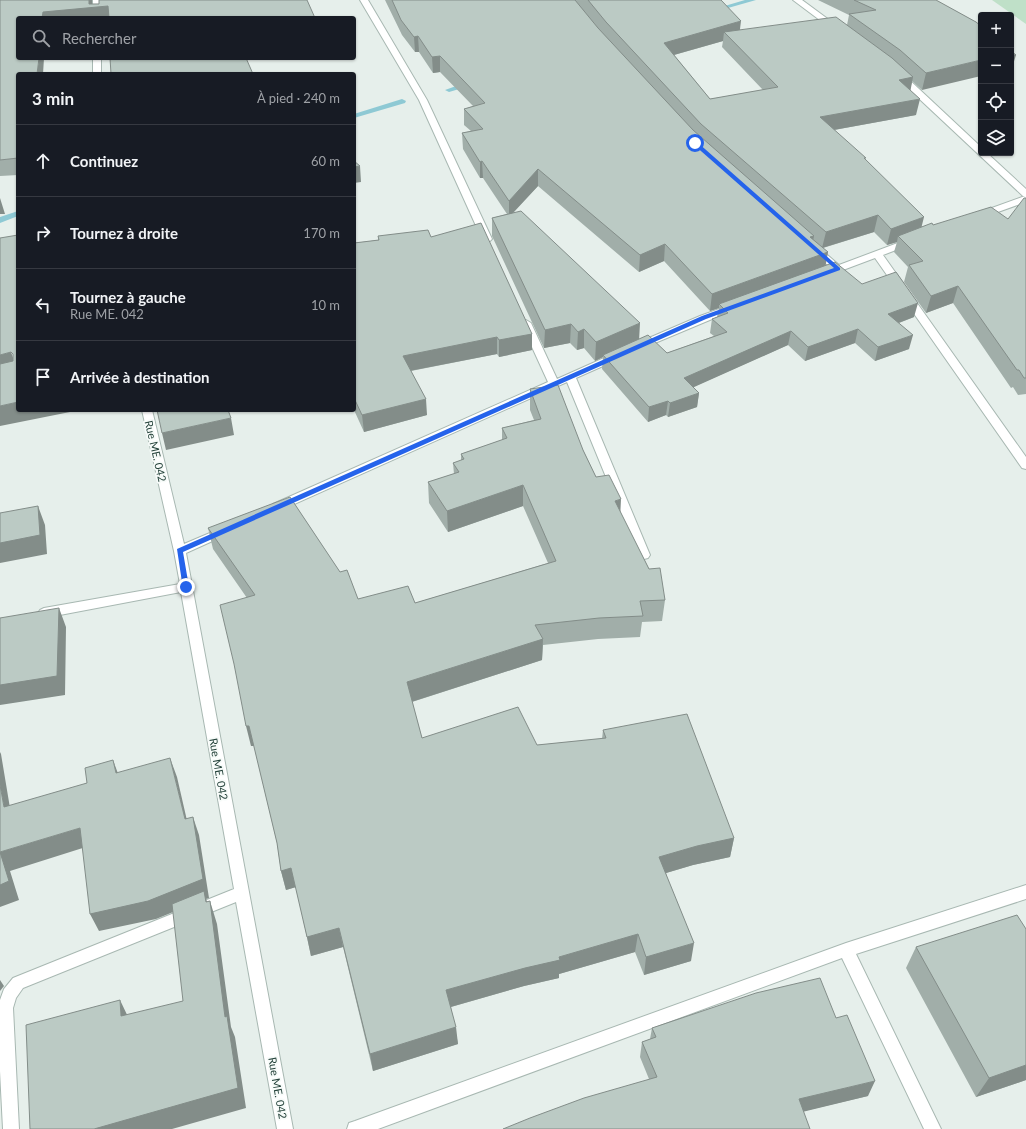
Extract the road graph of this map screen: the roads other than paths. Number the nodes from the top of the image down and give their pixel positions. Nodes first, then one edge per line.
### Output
1 (97, 0) edge
2 (364, 0) edge
3 (798, 0) edge
4 (97, 16) edge
5 (842, 33) edge
6 (97, 60) edge
7 (893, 70) edge
8 (97, 72) edge
9 (978, 148) edge
10 (986, 156) edge
11 (1026, 194) edge
12 (1026, 199) edge
13 (974, 218) edge
14 (922, 237) edge
15 (808, 243) edge
16 (492, 248) edge
17 (877, 254) junction
18 (838, 269) junction
19 (816, 277) edge
20 (741, 304) edge
21 (521, 312) edge
22 (570, 376) junction
23 (554, 383) junction
24 (147, 412) edge
25 (1026, 465) edge
26 (266, 512) edge
27 (230, 528) edge
28 (180, 551) junction
29 (644, 555) edge
30 (186, 587) junction
31 (31, 616) edge
32 (1026, 892) edge
33 (242, 893) junction
34 (846, 950) junction
35 (11, 1129) edge
36 (285, 1129) edge
37 (354, 1129) edge
38 (933, 1129) edge

1 - 4 street
2 - 16 street
3 - 5 street
6 - 8 street
7 - 9 street
10 - 11 street
12 - 13 street
14 - 17 street
15 - 18 street
17 - 18 street
17 - 25 street
18 - 19 street
20 - 22 street
21 - 23 street
22 - 23 street
22 - 29 street
23 - 26 street
24 - 28 street, Rue ME. 042
27 - 28 street
28 - 30 street, Rue ME. 042
30 - 31 street
30 - 33 street, Rue ME. 042
32 - 34 street
33 - 35 street
33 - 36 street, Rue ME. 042
34 - 37 street
34 - 38 street

